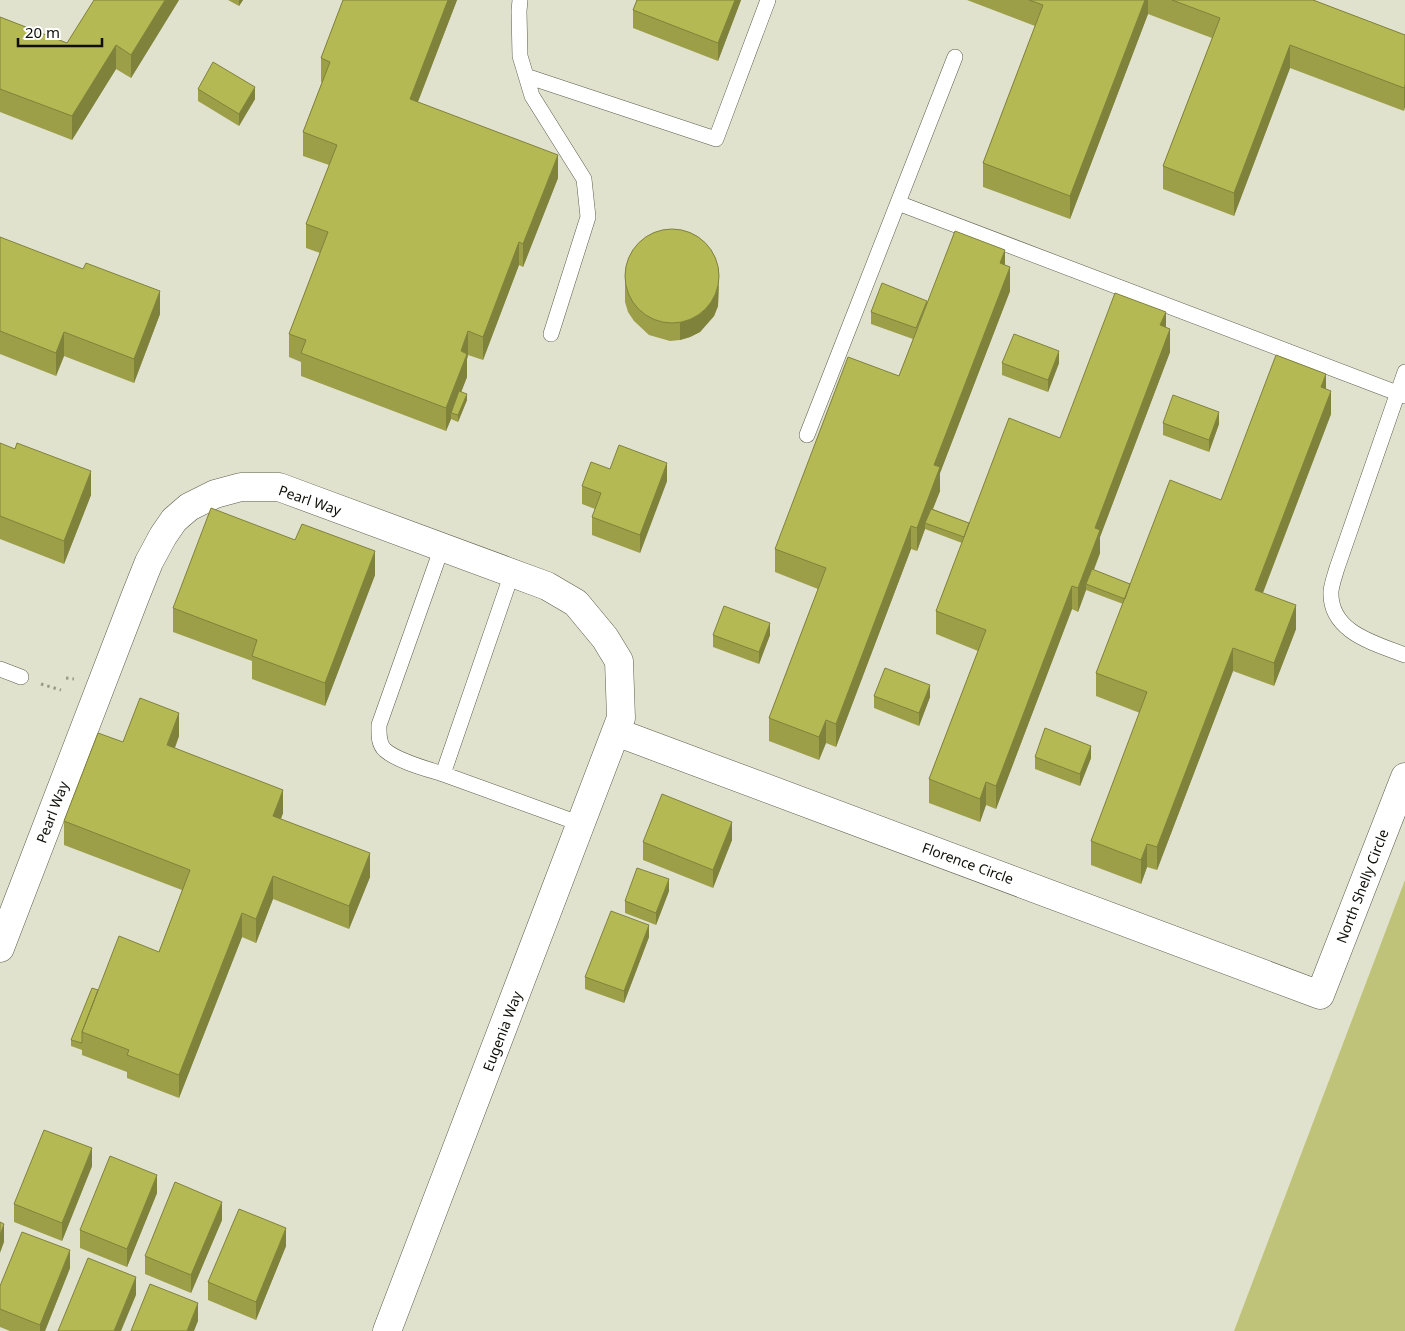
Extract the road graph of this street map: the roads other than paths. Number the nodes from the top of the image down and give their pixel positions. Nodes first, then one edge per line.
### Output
1 (520, 0) edge
2 (768, 0) edge
3 (955, 57) dead end
4 (526, 76) junction
5 (898, 202) junction
6 (551, 334) dead end
7 (1405, 372) edge
8 (1401, 395) edge
9 (807, 435) dead end
10 (442, 547) junction
11 (512, 573) junction
12 (1405, 654) edge
13 (0, 669) edge
14 (21, 677) dead end
15 (616, 732) junction
16 (443, 774) junction
17 (1405, 777) edge
18 (581, 824) junction
19 (0, 948) edge
20 (1320, 995) joint
21 (387, 1331) edge

1 - 4 lane
2 - 4 lane
3 - 5 lane
4 - 6 lane
5 - 8 lane
5 - 9 lane
7 - 8 lane
8 - 12 lane
10 - 11 street, Pearl Way
10 - 16 lane
10 - 19 street, Pearl Way
11 - 15 street, Pearl Way
11 - 16 lane
13 - 14 lane
15 - 18 street, Eugenia Way
15 - 20 street, Florence Circle
16 - 18 lane
17 - 20 street, North Shelly Circle
18 - 21 street, Eugenia Way

